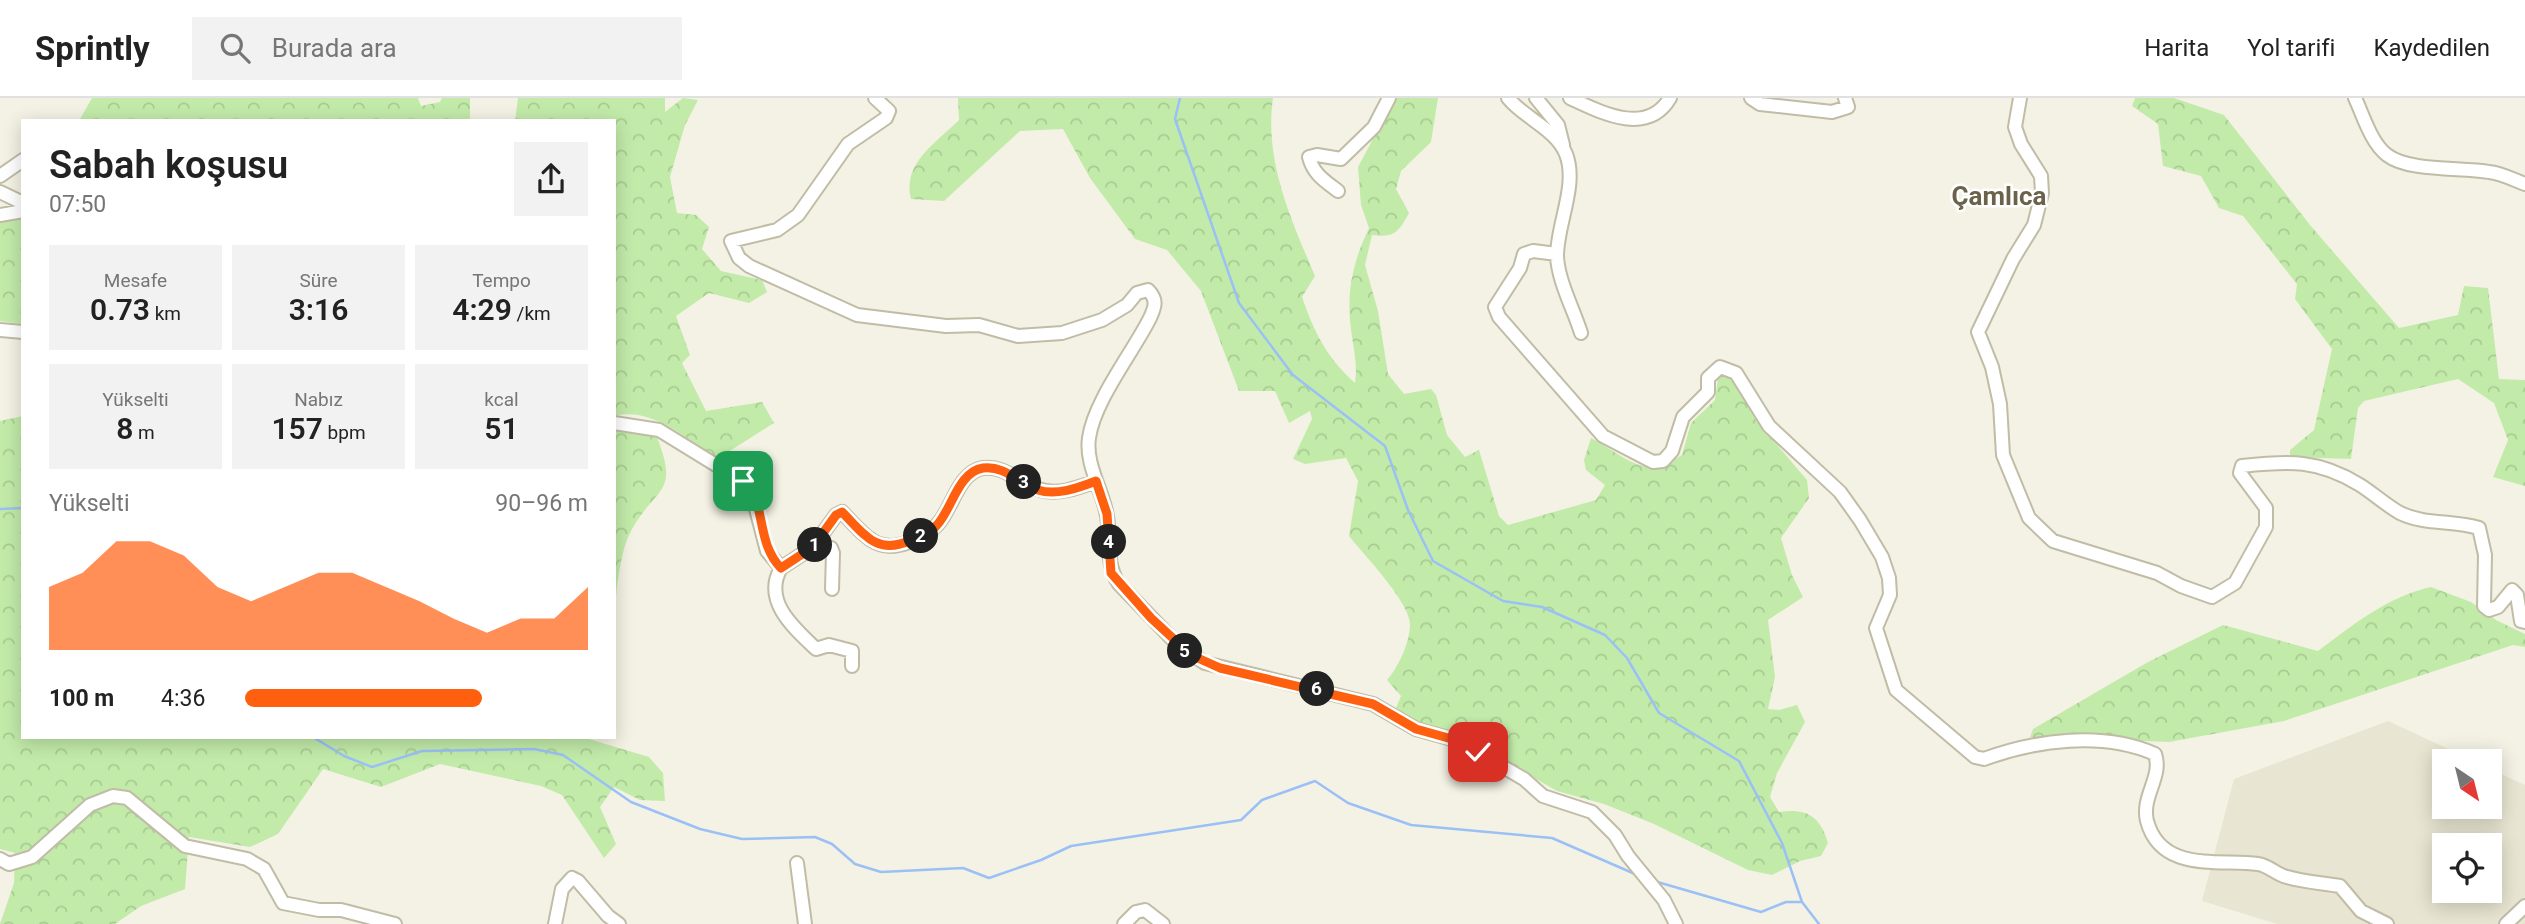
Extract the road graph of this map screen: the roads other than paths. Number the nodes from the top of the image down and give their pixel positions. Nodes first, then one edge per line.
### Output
1 (875, 98) edge
2 (1389, 98) edge
3 (1508, 98) edge
4 (1536, 98) edge
5 (1570, 98) edge
6 (1670, 98) edge
7 (1751, 98) edge
8 (1845, 98) edge
9 (2020, 98) edge
10 (2355, 98) edge
11 (1566, 155) junction
12 (21, 161) edge
13 (0, 176) edge
14 (2525, 184) edge
15 (1338, 191) dead end
16 (0, 192) edge
17 (21, 202) edge
18 (21, 211) edge
19 (0, 215) edge
20 (1557, 254) junction
21 (0, 330) edge
22 (21, 332) edge
23 (1581, 333) dead end
24 (616, 423) edge
25 (1096, 481) junction
26 (813, 547) junction
27 (781, 568) junction
28 (832, 589) dead end
29 (2525, 622) edge
30 (852, 666) dead end
31 (0, 859) edge
32 (797, 863) dead end
33 (2525, 906) edge
34 (395, 924) edge
35 (555, 924) edge
36 (619, 924) edge
37 (805, 924) edge
38 (1124, 924) edge
39 (1163, 924) edge
40 (1676, 924) edge
41 (2387, 924) edge
42 (2506, 924) edge

1 - 25 street
2 - 15 street
3 - 11 street
4 - 11 street
5 - 6 street
7 - 8 street
9 - 29 street
10 - 14 street
11 - 20 street
12 - 13 street
16 - 17 street
18 - 19 street
20 - 23 street
20 - 41 street
21 - 22 street
24 - 27 street
25 - 26 street
25 - 40 street
26 - 27 street
26 - 28 street
27 - 30 street
31 - 34 street
32 - 37 street
33 - 42 street
35 - 36 street
38 - 39 street

